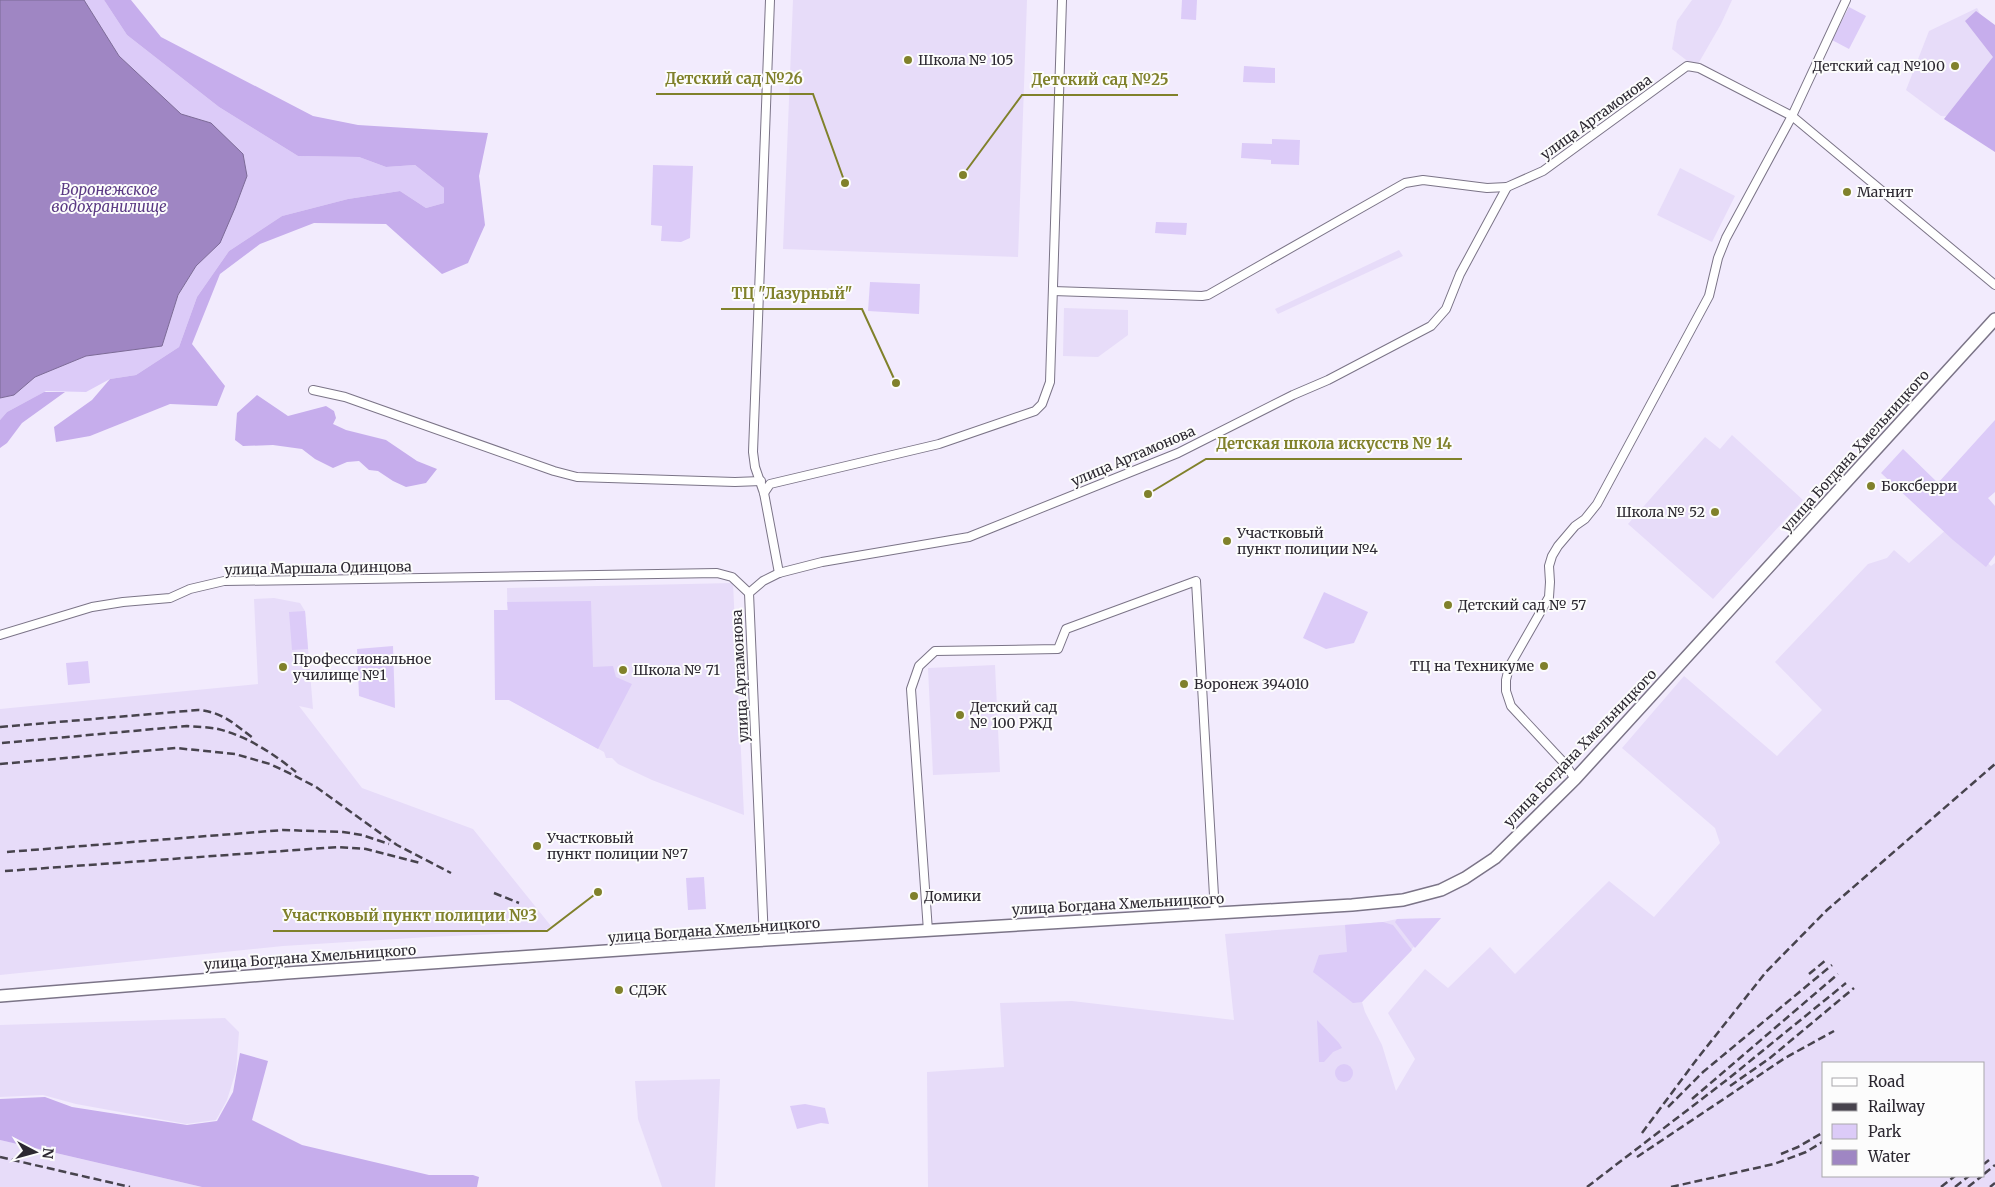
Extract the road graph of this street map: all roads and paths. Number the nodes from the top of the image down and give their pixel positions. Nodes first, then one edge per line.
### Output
1 (770, 0) edge
2 (1062, 0) edge
3 (1846, 0) edge
4 (1792, 116) junction
5 (1507, 187) junction
6 (1995, 285) edge
7 (1053, 291) junction
8 (1995, 319) edge
9 (313, 390) dead end
10 (761, 481) junction
11 (764, 493) junction
12 (779, 574) junction
13 (749, 593) junction
14 (0, 635) edge
15 (1576, 779) junction
16 (1216, 913) junction
17 (928, 931) junction
18 (764, 940) junction
19 (0, 996) edge

1 - 10 street
2 - 7 street
3 - 4 street
4 - 5 street, улица Артамонова
4 - 6 street
4 - 15 street
5 - 7 street
5 - 12 street, улица Артамонова
7 - 11 street
8 - 15 main road, улица Богдана Хмельницкого
9 - 10 street
10 - 11 street
11 - 12 street
12 - 13 street, улица Артамонова
13 - 14 street, улица Маршала Одинцова
13 - 18 street, улица Артамонова
15 - 16 main road, улица Богдана Хмельницкого
16 - 17 main road, улица Богдана Хмельницкого
16 - 17 street
17 - 18 main road, улица Богдана Хмельницкого
18 - 19 main road, улица Богдана Хмельницкого

